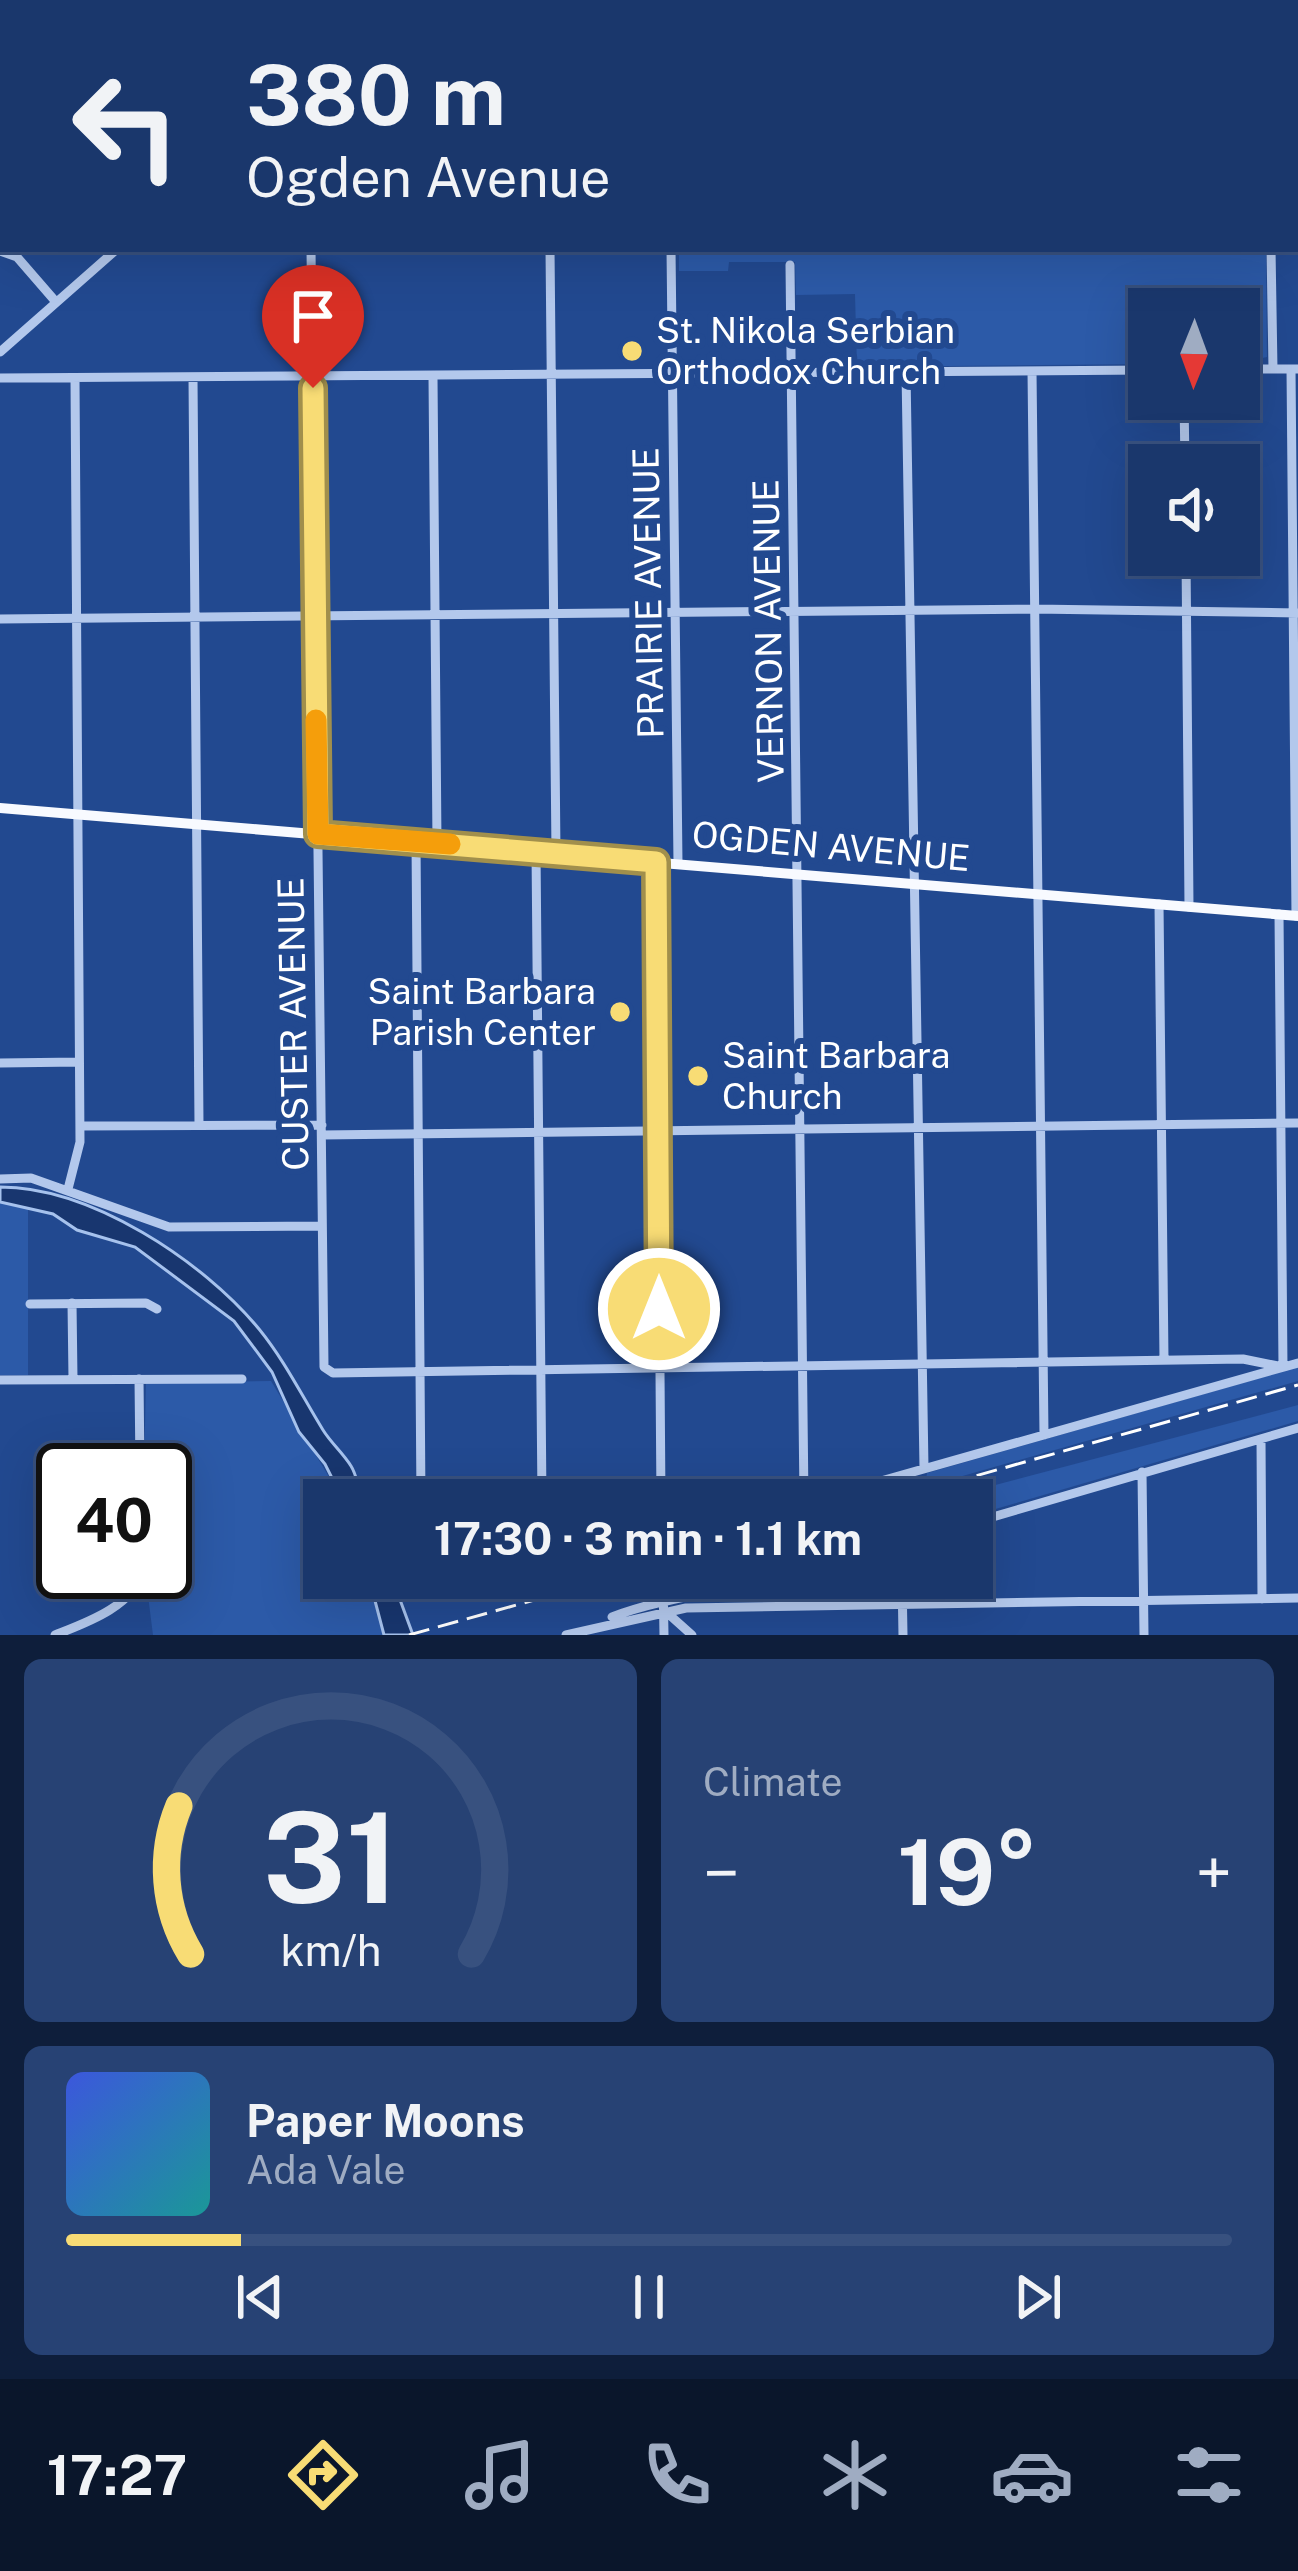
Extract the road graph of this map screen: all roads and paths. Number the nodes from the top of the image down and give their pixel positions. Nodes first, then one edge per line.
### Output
1 (5, 252) edge
2 (114, 252) edge
3 (311, 252) edge
4 (550, 252) edge
5 (671, 252) edge
6 (1271, 252) edge
7 (790, 265) dead end
8 (56, 302) junction
9 (0, 352) edge
10 (1260, 369) edge
11 (1273, 369) junction
12 (1295, 369) edge
13 (1128, 370) edge
14 (1032, 371) junction
15 (792, 372) junction
16 (906, 372) junction
17 (672, 374) junction
18 (551, 375) junction
19 (313, 377) junction
20 (433, 377) junction
21 (0, 378) edge
22 (193, 378) junction
23 (75, 379) junction
24 (1186, 576) edge
25 (1035, 609) junction
26 (910, 610) junction
27 (1187, 610) junction
28 (794, 612) junction
29 (1296, 613) edge
30 (554, 615) junction
31 (675, 615) junction
32 (314, 617) junction
33 (434, 617) junction
34 (195, 618) junction
35 (0, 619) edge
36 (76, 619) junction
37 (0, 808) edge
38 (78, 814) junction
39 (197, 824) junction
40 (318, 834) junction
41 (416, 841) junction
42 (437, 843) junction
43 (536, 851) junction
44 (556, 853) junction
45 (656, 862) junction
46 (678, 863) junction
47 (799, 874) junction
48 (916, 884) junction
49 (1038, 894) junction
50 (1159, 904) junction
51 (1189, 907) junction
52 (1279, 914) junction
53 (1297, 916) edge
54 (0, 1063) edge
55 (79, 1063) junction
56 (1282, 1123) junction
57 (1298, 1123) edge
58 (199, 1125) junction
59 (80, 1126) junction
60 (1161, 1126) junction
61 (1040, 1127) junction
62 (920, 1128) junction
63 (322, 1130) junction
64 (800, 1130) junction
65 (658, 1132) junction
66 (538, 1133) junction
67 (418, 1135) junction
68 (0, 1179) edge
69 (68, 1190) junction
70 (322, 1226) junction
71 (30, 1304) dead end
72 (72, 1304) junction
73 (157, 1310) dead end
74 (1164, 1360) junction
75 (1043, 1362) junction
76 (1298, 1363) edge
77 (922, 1364) junction
78 (802, 1366) junction
79 (1283, 1367) junction
80 (660, 1368) junction
81 (540, 1370) junction
82 (420, 1372) junction
83 (139, 1378) junction
84 (73, 1379) junction
85 (242, 1379) dead end
86 (0, 1380) edge
87 (1298, 1428) edge
88 (1044, 1435) junction
89 (1261, 1439) junction
90 (140, 1443) edge
91 (924, 1468) junction
92 (1142, 1472) junction
93 (421, 1479) edge
94 (542, 1479) edge
95 (662, 1479) edge
96 (804, 1479) edge
97 (886, 1479) edge
98 (993, 1516) edge
99 (1298, 1598) edge
100 (122, 1599) edge
101 (695, 1599) edge
102 (902, 1599) edge
103 (1262, 1599) junction
104 (661, 1601) junction
105 (1144, 1601) junction
106 (902, 1604) junction
107 (55, 1635) edge
108 (566, 1635) edge
109 (664, 1635) edge
110 (692, 1635) edge
111 (903, 1635) edge
112 (1144, 1635) edge

1 - 8 street
2 - 8 street
3 - 19 street, CUSTER AVENUE
4 - 18 street
5 - 17 street, PRAIRIE AVENUE
6 - 11 street
7 - 15 street, VERNON AVENUE
8 - 9 street
10 - 11 street
11 - 12 street
12 - 29 street
13 - 14 street
14 - 16 street
14 - 25 street
15 - 16 street
15 - 17 street
15 - 28 street, VERNON AVENUE
16 - 26 street
17 - 18 street
17 - 31 street, PRAIRIE AVENUE
18 - 20 street
18 - 30 street
19 - 20 street
19 - 22 street
19 - 32 street, CUSTER AVENUE
20 - 33 street
21 - 23 street
22 - 23 street
22 - 34 street
23 - 36 street
24 - 27 street
25 - 26 street
25 - 27 street
25 - 49 street
26 - 28 street
26 - 48 street
27 - 29 street
27 - 51 street
28 - 31 street
28 - 47 street, VERNON AVENUE
29 - 53 street
30 - 31 street
30 - 33 street
30 - 44 street
31 - 46 street, PRAIRIE AVENUE
32 - 33 street
32 - 34 street
32 - 40 street, CUSTER AVENUE
33 - 42 street
34 - 36 street
34 - 39 street
35 - 36 street
36 - 38 street
37 - 38 main road, OGDEN AVENUE
38 - 39 main road, OGDEN AVENUE
38 - 55 street
39 - 40 main road, OGDEN AVENUE
39 - 58 street
40 - 41 main road, OGDEN AVENUE
40 - 63 street, CUSTER AVENUE
41 - 42 main road, OGDEN AVENUE
41 - 67 street
42 - 43 main road, OGDEN AVENUE
43 - 44 main road, OGDEN AVENUE
43 - 66 street
44 - 45 main road, OGDEN AVENUE
45 - 46 main road, OGDEN AVENUE
45 - 65 street
46 - 47 main road, OGDEN AVENUE
47 - 48 main road, OGDEN AVENUE
47 - 64 street, VERNON AVENUE
48 - 49 main road, OGDEN AVENUE
48 - 62 street
49 - 50 main road, OGDEN AVENUE
49 - 61 street
50 - 51 main road, OGDEN AVENUE
50 - 60 street
51 - 52 main road, OGDEN AVENUE
52 - 53 main road, OGDEN AVENUE
52 - 56 street
54 - 55 street
55 - 59 street
56 - 57 street
56 - 60 street
56 - 79 street
58 - 59 street
58 - 63 street
59 - 69 street
60 - 61 street
60 - 74 street
61 - 62 street
61 - 75 street
62 - 64 street
62 - 77 street
63 - 67 street
63 - 70 street, CUSTER AVENUE
64 - 65 street
64 - 78 street, VERNON AVENUE
65 - 66 street
65 - 80 street
66 - 67 street
66 - 81 street
67 - 82 street
68 - 69 street
69 - 70 street
70 - 82 street, CUSTER AVENUE
71 - 72 street
72 - 73 street
72 - 84 street
74 - 75 street
74 - 79 street
75 - 77 street
75 - 88 street
76 - 79 street
77 - 78 street
77 - 91 street
78 - 80 street
78 - 96 street, VERNON AVENUE
79 - 88 street
80 - 81 street
80 - 95 street
81 - 82 street
81 - 94 street
82 - 93 street
83 - 84 street
83 - 85 street
83 - 90 street
84 - 86 street
87 - 89 street
88 - 91 street
89 - 92 street
89 - 103 street
91 - 97 street
92 - 98 street
92 - 105 street
99 - 103 street
100 - 107 street
101 - 104 street
102 - 106 street
103 - 105 street
104 - 106 street
104 - 108 street
104 - 109 street
104 - 110 street
105 - 106 street
105 - 112 street
106 - 111 street

